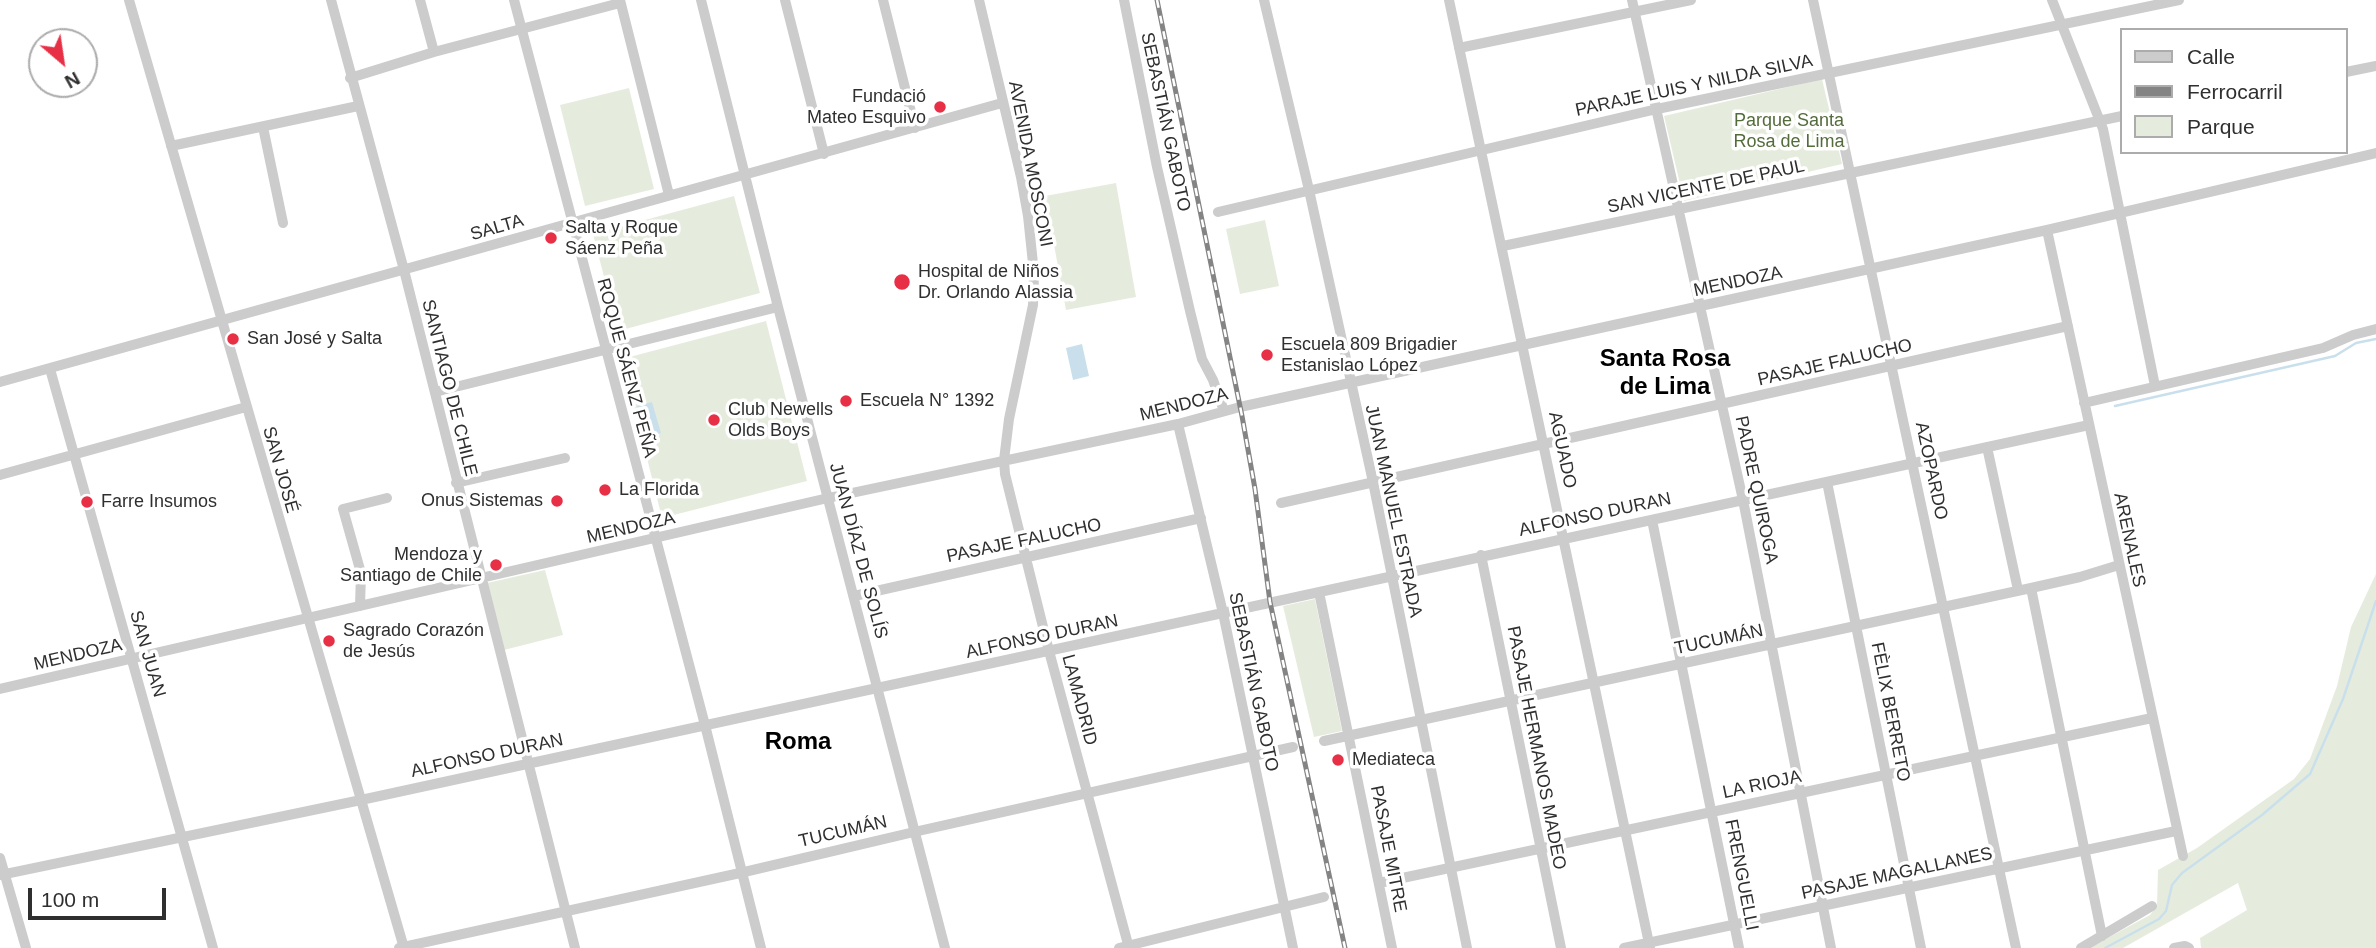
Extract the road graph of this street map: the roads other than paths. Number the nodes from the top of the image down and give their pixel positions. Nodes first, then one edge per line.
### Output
1 (129, 0) edge
2 (331, 0) edge
3 (420, 0) edge
4 (514, 0) edge
5 (701, 0) edge
6 (785, 0) edge
7 (883, 0) edge
8 (979, 0) edge
9 (1124, 0) edge
10 (1264, 0) edge
11 (1449, 0) edge
12 (1632, 0) edge
13 (1691, 0) edge
14 (1813, 0) edge
15 (2052, 0) edge
16 (2179, 0) edge
17 (620, 1) edge
18 (1634, 13) junction
19 (2063, 25) junction
20 (521, 29) junction
21 (1459, 48) junction
22 (434, 52) junction
23 (2376, 66) edge
24 (2348, 72) edge
25 (1829, 73) junction
26 (350, 78) junction
27 (1002, 103) junction
28 (358, 106) junction
29 (1657, 109) junction
30 (2120, 116) edge
31 (2100, 120) junction
32 (263, 127) junction
33 (915, 128) junction
34 (171, 146) junction
35 (1482, 150) junction
36 (2376, 153) edge
37 (824, 154) junction
38 (1850, 173) junction
39 (746, 176) junction
40 (1309, 190) junction
41 (669, 195) junction
42 (1679, 209) junction
43 (1218, 212) dead end
44 (2120, 214) junction
45 (283, 223) dead end
46 (572, 223) junction
47 (2047, 230) junction
48 (1503, 246) junction
49 (1871, 269) junction
50 (404, 270) junction
51 (1700, 306) junction
52 (778, 307) junction
53 (220, 322) junction
54 (2068, 326) junction
55 (2376, 329) edge
56 (1523, 345) junction
57 (605, 350) junction
58 (1892, 366) junction
59 (50, 369) junction
60 (0, 382) edge
61 (1350, 384) junction
62 (2155, 386) junction
63 (435, 393) junction
64 (2084, 403) junction
65 (1722, 404) junction
66 (246, 407) junction
67 (1224, 411) junction
68 (1178, 424) junction
69 (2089, 425) junction
70 (1544, 444) junction
71 (1987, 447) junction
72 (74, 455) junction
73 (565, 458) dead end
74 (1004, 460) junction
75 (1913, 463) junction
76 (0, 475) edge
77 (1373, 482) junction
78 (1827, 482) junction
79 (456, 483) junction
80 (387, 498) dead end
81 (828, 498) junction
82 (1743, 500) junction
83 (1281, 503) dead end
84 (1201, 518) junction
85 (1652, 520) junction
86 (1564, 538) junction
87 (654, 539) junction
88 (1481, 555) junction
89 (1025, 557) junction
90 (2119, 565) junction
91 (1391, 576) junction
92 (480, 578) junction
93 (2031, 588) junction
94 (2018, 590) junction
95 (1319, 592) junction
96 (854, 596) junction
97 (360, 606) junction
98 (1944, 606) junction
99 (1223, 613) junction
100 (307, 618) junction
101 (1857, 625) junction
102 (1770, 644) junction
103 (1049, 651) junction
104 (133, 658) junction
105 (1682, 664) junction
106 (1594, 682) junction
107 (878, 688) junction
108 (0, 689) edge
109 (1511, 700) junction
110 (2152, 718) junction
111 (1420, 721) junction
112 (705, 725) junction
113 (1349, 736) junction
114 (2062, 737) junction
115 (1324, 741) dead end
116 (1293, 747) dead end
117 (1976, 756) junction
118 (1252, 757) junction
119 (530, 763) junction
120 (1886, 775) junction
121 (1799, 793) junction
122 (1087, 794) junction
123 (361, 800) junction
124 (1713, 812) junction
125 (1625, 830) junction
126 (2176, 831) junction
127 (914, 832) junction
128 (181, 836) junction
129 (1541, 849) junction
130 (2084, 851) junction
131 (2183, 856) dead end
132 (0, 858) edge
133 (1999, 867) junction
134 (1450, 868) junction
135 (740, 873) junction
136 (2, 874) edge
137 (1379, 883) junction
138 (1909, 886) junction
139 (1325, 897) dead end
140 (1823, 906) junction
141 (2152, 906) dead end
142 (1285, 907) junction
143 (567, 911) junction
144 (1734, 925) junction
145 (2102, 936) junction
146 (1649, 945) edge
147 (1125, 947) edge
148 (26, 948) edge
149 (213, 948) edge
150 (402, 948) edge
151 (575, 948) edge
152 (761, 948) edge
153 (945, 948) edge
154 (1293, 948) edge
155 (1392, 948) edge
156 (1467, 948) edge
157 (1561, 948) edge
158 (1624, 948) edge
159 (1739, 948) edge
160 (1831, 948) edge
161 (1921, 948) edge
162 (2016, 948) edge
163 (2081, 948) edge

1 - 34 street, SAN JOSÉ
2 - 26 street, SANTIAGO DE CHILE
3 - 22 street
4 - 20 street, ROQUE SÁENZ PEÑA
5 - 39 street, JUAN DÍAZ DE SOLÍS
6 - 37 street
7 - 33 street
8 - 27 street, AVENIDA MOSCONI
9 - 67 street, SEBASTIÁN GABOTO
10 - 40 street, JUAN MANUEL ESTRADA
11 - 21 street, AGUADO
12 - 18 street, PADRE QUIROGA
13 - 18 street
14 - 25 street, AZOPARDO
15 - 19 street
16 - 19 street, PARAJE LUIS Y NILDA SILVA
17 - 20 street
17 - 41 street
18 - 21 street
18 - 29 street, PADRE QUIROGA
19 - 25 street, PARAJE LUIS Y NILDA SILVA
19 - 31 street
20 - 22 street
20 - 46 street, ROQUE SÁENZ PEÑA
21 - 35 street, AGUADO
22 - 26 street
23 - 24 street
25 - 29 street, PARAJE LUIS Y NILDA SILVA
25 - 38 street, AZOPARDO
26 - 28 street, SANTIAGO DE CHILE
27 - 33 street, SALTA
27 - 74 street, AVENIDA MOSCONI
28 - 32 street
28 - 50 street, SANTIAGO DE CHILE
29 - 35 street, PARAJE LUIS Y NILDA SILVA
29 - 42 street, PADRE QUIROGA
30 - 31 street, SAN VICENTE DE PAUL
31 - 38 street, SAN VICENTE DE PAUL
31 - 44 street
32 - 34 street
32 - 45 street
33 - 37 street, SALTA
34 - 53 street, SAN JOSÉ
35 - 40 street, PARAJE LUIS Y NILDA SILVA
35 - 48 street, AGUADO
36 - 44 street, MENDOZA
37 - 39 street, SALTA
38 - 42 street, SAN VICENTE DE PAUL
38 - 49 street, AZOPARDO
39 - 41 street, SALTA
39 - 52 street, JUAN DÍAZ DE SOLÍS
40 - 43 street, PARAJE LUIS Y NILDA SILVA
40 - 61 street, JUAN MANUEL ESTRADA
41 - 46 street, SALTA
42 - 48 street, SAN VICENTE DE PAUL
42 - 51 street, PADRE QUIROGA
44 - 47 street, MENDOZA
44 - 62 street
46 - 50 street, SALTA
46 - 57 street, ROQUE SÁENZ PEÑA
47 - 49 street, MENDOZA
47 - 54 street, ARENALES
48 - 56 street, AGUADO
49 - 51 street, MENDOZA
49 - 58 street, AZOPARDO
50 - 53 street, SALTA
50 - 63 street, SANTIAGO DE CHILE
51 - 56 street, MENDOZA
51 - 65 street, PADRE QUIROGA
52 - 57 street
52 - 81 street, JUAN DÍAZ DE SOLÍS
53 - 59 street, SALTA
53 - 66 street, SAN JOSÉ
54 - 58 street, PASAJE FALUCHO
54 - 64 street, ARENALES
55 - 62 street
56 - 61 street, MENDOZA
56 - 70 street, AGUADO
57 - 63 street
57 - 87 street, ROQUE SÁENZ PEÑA
58 - 65 street, PASAJE FALUCHO
58 - 75 street, AZOPARDO
59 - 60 street, SALTA
59 - 72 street, SAN JUAN
61 - 67 street, MENDOZA
61 - 77 street, JUAN MANUEL ESTRADA
62 - 64 street
63 - 79 street, SANTIAGO DE CHILE
64 - 69 street, ARENALES
65 - 70 street, PASAJE FALUCHO
65 - 82 street, PADRE QUIROGA
66 - 72 street
66 - 100 street, SAN JOSÉ
67 - 68 street, MENDOZA
68 - 74 street, MENDOZA
68 - 84 street, SEBASTIÁN GABOTO
69 - 71 street, ALFONSO DURAN
69 - 90 street, ARENALES
70 - 77 street, PASAJE FALUCHO
70 - 86 street, AGUADO
71 - 75 street, ALFONSO DURAN
71 - 94 street
72 - 76 street
72 - 104 street, SAN JUAN
73 - 79 street
74 - 81 street, MENDOZA
74 - 89 street, LAMADRID
75 - 78 street, ALFONSO DURAN
75 - 98 street, AZOPARDO
77 - 83 street, PASAJE FALUCHO
77 - 91 street, JUAN MANUEL ESTRADA
78 - 82 street, ALFONSO DURAN
78 - 101 street, FÈLIX BERRETO
79 - 92 street, SANTIAGO DE CHILE
80 - 97 street
81 - 87 street, MENDOZA
81 - 96 street, JUAN DÍAZ DE SOLÍS
82 - 85 street, ALFONSO DURAN
82 - 102 street, PADRE QUIROGA
84 - 89 street, PASAJE FALUCHO
84 - 99 street, SEBASTIÁN GABOTO
85 - 86 street, ALFONSO DURAN
85 - 105 street, FRENGUELLI
86 - 88 street, ALFONSO DURAN
86 - 106 street, AGUADO
87 - 92 street, MENDOZA
87 - 112 street, ROQUE SÁENZ PEÑA
88 - 91 street, ALFONSO DURAN
88 - 109 street, PASAJE HERMANOS MADEO
89 - 96 street, PASAJE FALUCHO
89 - 103 street, LAMADRID
90 - 93 street, TUCUMÁN
90 - 110 street, ARENALES
91 - 95 street, ALFONSO DURAN
91 - 111 street, JUAN MANUEL ESTRADA
92 - 97 street, MENDOZA
92 - 119 street, SANTIAGO DE CHILE
93 - 94 street, TUCUMÁN
93 - 114 street
94 - 98 street, TUCUMÁN
95 - 99 street, ALFONSO DURAN
95 - 113 street, PASAJE MITRE
96 - 107 street, JUAN DÍAZ DE SOLÍS
97 - 100 street, MENDOZA
98 - 101 street, TUCUMÁN
98 - 117 street, AZOPARDO
99 - 103 street, ALFONSO DURAN
99 - 118 street, SEBASTIÁN GABOTO
100 - 104 street, MENDOZA
100 - 123 street, SAN JOSÉ
101 - 102 street, TUCUMÁN
101 - 120 street, FÈLIX BERRETO
102 - 105 street, TUCUMÁN
102 - 121 street, PADRE QUIROGA
103 - 107 street, ALFONSO DURAN
103 - 122 street, LAMADRID
104 - 108 street, MENDOZA
104 - 128 street, SAN JUAN
105 - 106 street, TUCUMÁN
105 - 124 street, FRENGUELLI
106 - 109 street, TUCUMÁN
106 - 125 street, AGUADO
107 - 112 street, ALFONSO DURAN
107 - 127 street, JUAN DÍAZ DE SOLÍS
109 - 111 street, TUCUMÁN
109 - 129 street, PASAJE HERMANOS MADEO
110 - 114 street, LA RIOJA
110 - 126 street, ARENALES
111 - 113 street, TUCUMÁN
111 - 134 street, JUAN MANUEL ESTRADA
112 - 119 street, ALFONSO DURAN
112 - 135 street, ROQUE SÁENZ PEÑA
113 - 115 street, TUCUMÁN
113 - 137 street, PASAJE MITRE
114 - 117 street, LA RIOJA
114 - 130 street
116 - 118 street, TUCUMÁN
117 - 120 street, LA RIOJA
117 - 133 street, AZOPARDO
118 - 122 street, TUCUMÁN
118 - 142 street, SEBASTIÁN GABOTO
119 - 123 street, ALFONSO DURAN
119 - 143 street, SANTIAGO DE CHILE
120 - 121 street, LA RIOJA
120 - 138 street, FÈLIX BERRETO
121 - 124 street, LA RIOJA
121 - 140 street, PADRE QUIROGA
122 - 127 street, TUCUMÁN
122 - 147 street, LAMADRID
123 - 128 street, ALFONSO DURAN
123 - 150 street, SAN JOSÉ
124 - 125 street, LA RIOJA
124 - 144 street, FRENGUELLI
125 - 129 street, LA RIOJA
125 - 146 street, AGUADO
126 - 130 street, PASAJE MAGALLANES
126 - 131 street, ARENALES
127 - 135 street, TUCUMÁN
127 - 153 street, JUAN DÍAZ DE SOLÍS
128 - 136 street, ALFONSO DURAN
128 - 149 street, SAN JUAN
129 - 134 street, LA RIOJA
129 - 157 street, PASAJE HERMANOS MADEO
130 - 133 street, PASAJE MAGALLANES
130 - 145 street
132 - 136 street
133 - 138 street, PASAJE MAGALLANES
133 - 162 street, AZOPARDO
134 - 137 street, LA RIOJA
134 - 156 street, JUAN MANUEL ESTRADA
135 - 143 street, TUCUMÁN
135 - 152 street, ROQUE SÁENZ PEÑA
136 - 148 street
137 - 155 street, PASAJE MITRE
138 - 140 street, PASAJE MAGALLANES
138 - 161 street, FÈLIX BERRETO
139 - 142 street
140 - 144 street, PASAJE MAGALLANES
140 - 160 street, PADRE QUIROGA
141 - 145 street
142 - 147 street
142 - 154 street, SEBASTIÁN GABOTO
143 - 150 street, TUCUMÁN
143 - 151 street, SANTIAGO DE CHILE
144 - 146 street, PASAJE MAGALLANES
144 - 159 street, FRENGUELLI
145 - 163 street
146 - 158 street, PASAJE MAGALLANES

